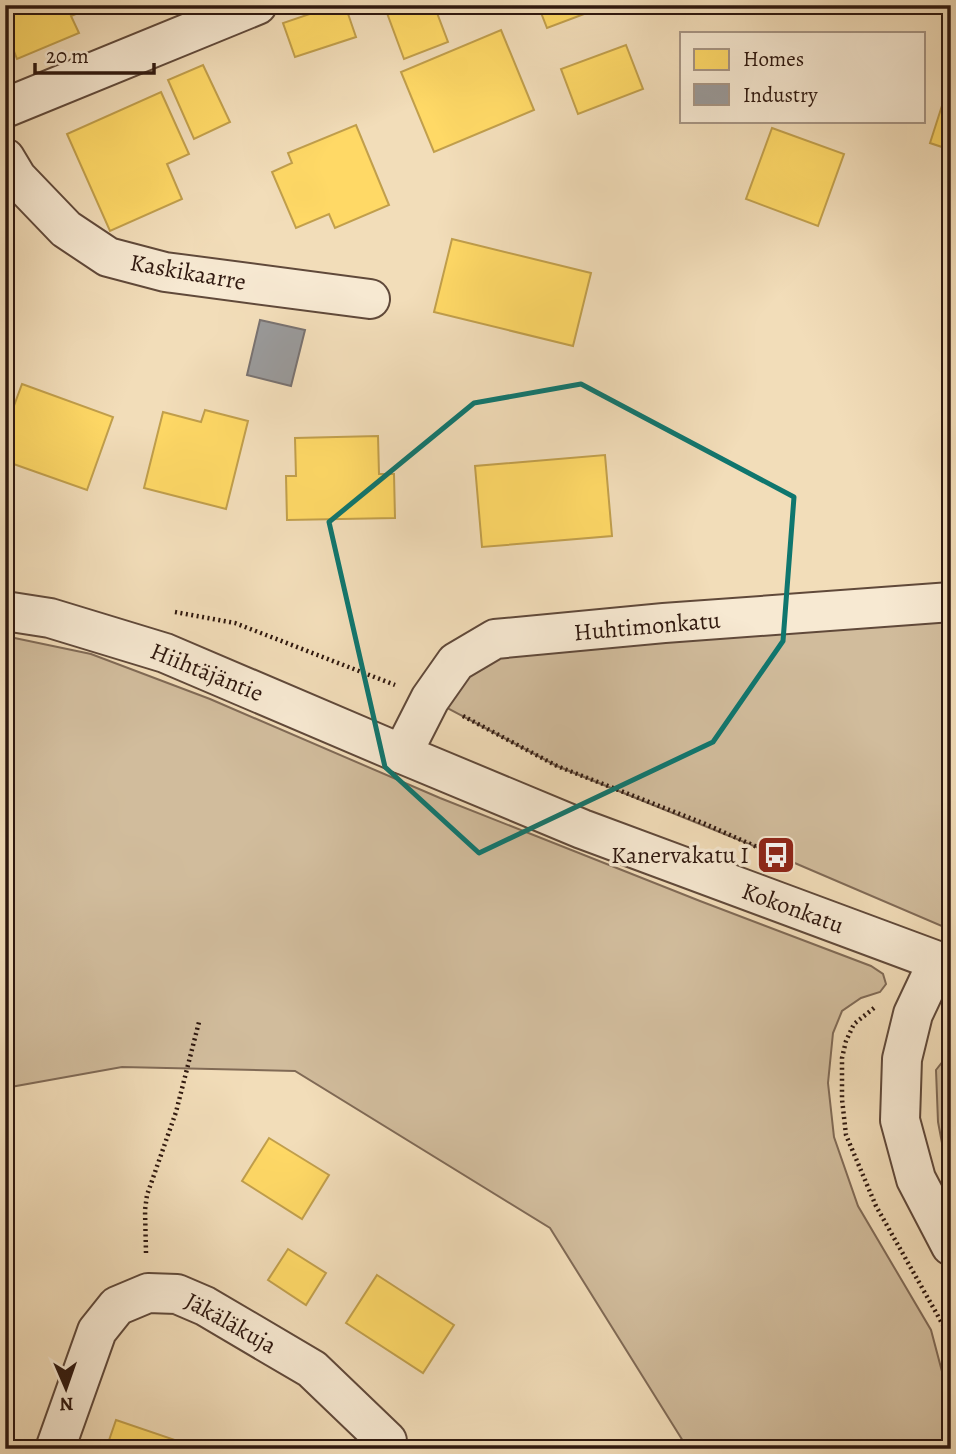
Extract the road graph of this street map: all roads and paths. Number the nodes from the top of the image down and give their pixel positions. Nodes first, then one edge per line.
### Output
1 (257, 5) edge
2 (5, 108) edge
3 (5, 158) edge
4 (370, 299) dead end
5 (951, 602) edge
6 (5, 611) edge
7 (170, 611) dead end
8 (430, 699) junction
9 (402, 754) junction
10 (788, 860) dead end
11 (945, 963) edge
12 (198, 1022) dead end
13 (951, 1246) edge
14 (148, 1293) junction
15 (387, 1441) dead end
16 (55, 1449) edge

1 - 2 street
3 - 4 street, Kaskikaarre
5 - 8 street, Huhtimonkatu
6 - 9 street, Hiihtäjäntie
7 - 8 path
8 - 9 street, Huhtimonkatu
8 - 10 path
9 - 11 street, Kokonkatu
11 - 13 street
12 - 14 path
14 - 15 street, Jäkäläkuja
14 - 16 street, Jäkäläkuja

